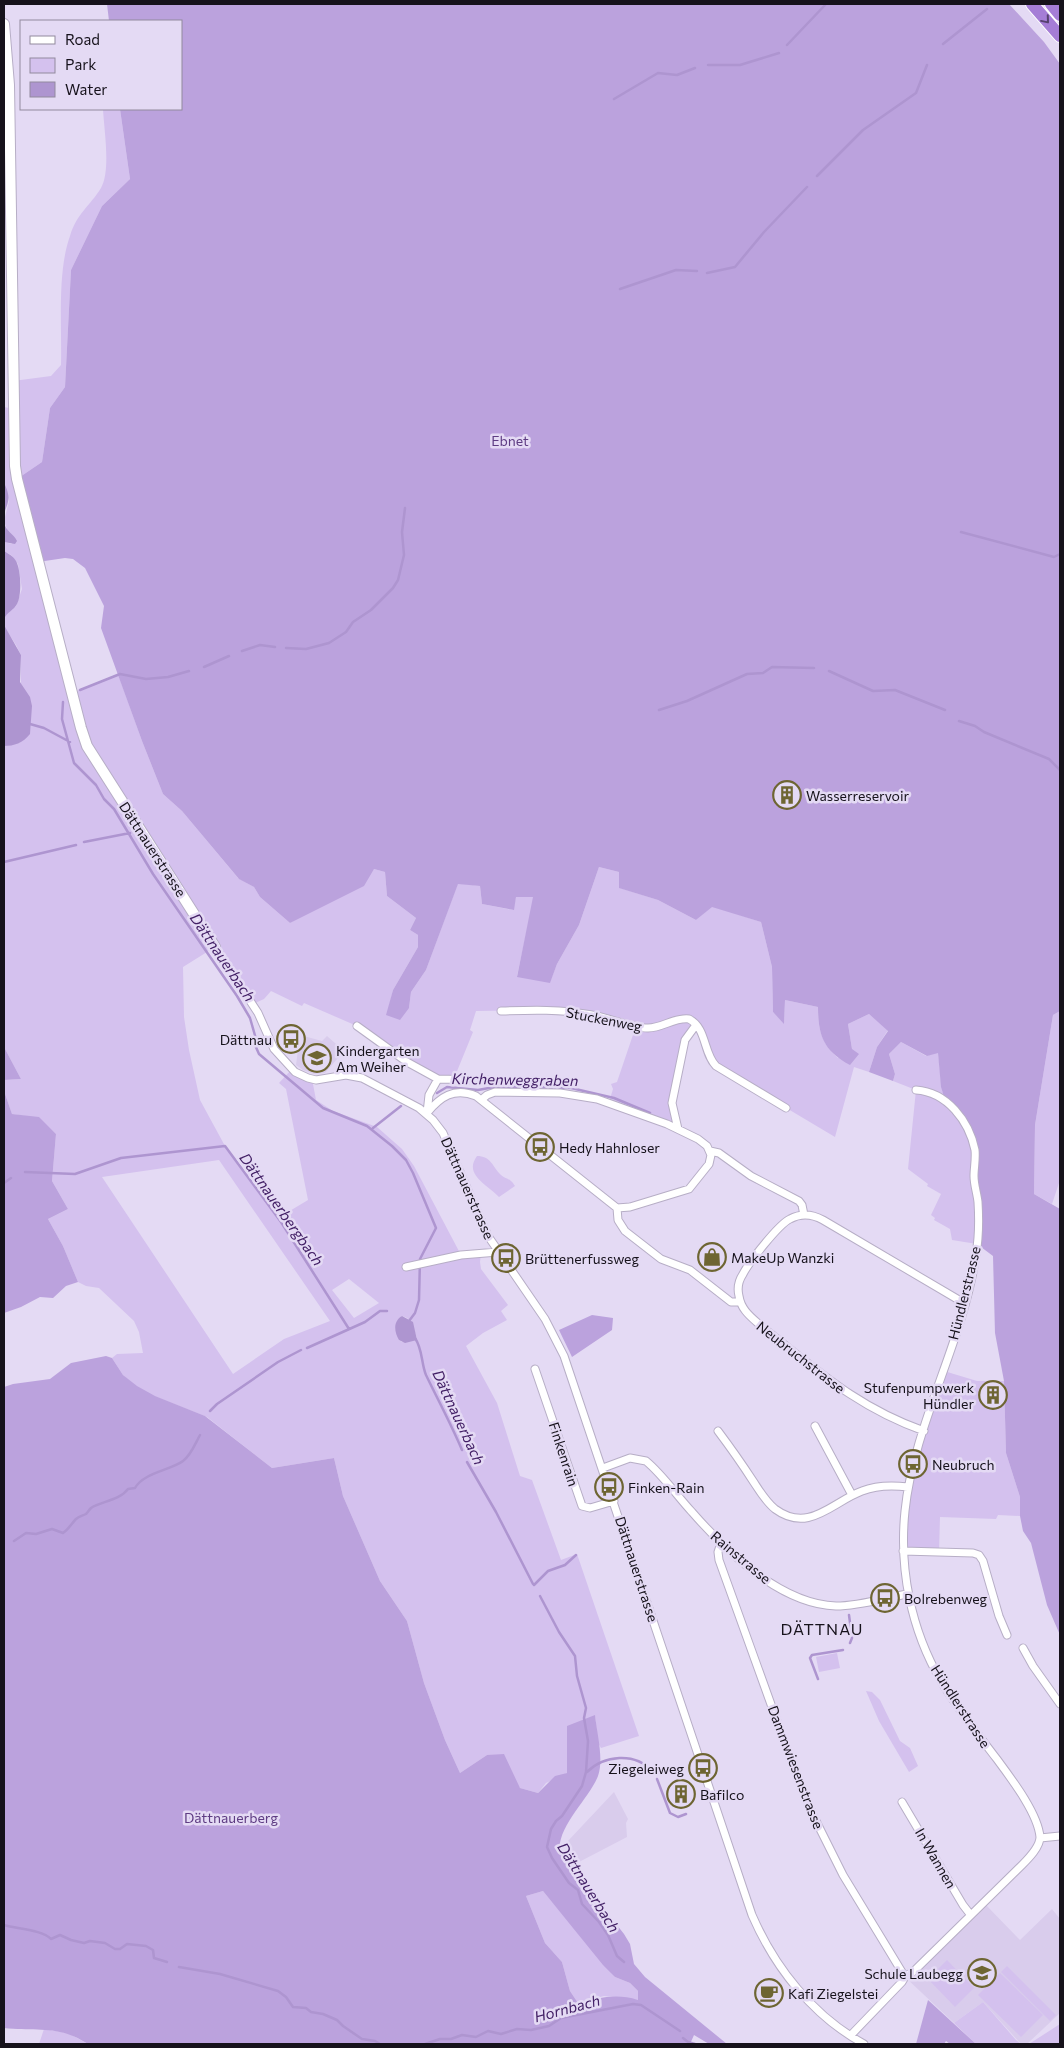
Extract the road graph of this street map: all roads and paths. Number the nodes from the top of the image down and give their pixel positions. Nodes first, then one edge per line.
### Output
1 (1032, 4) edge
2 (1051, 4) edge
3 (1060, 15) edge
4 (4, 24) edge
5 (1060, 36) edge
6 (215, 947) joint
7 (501, 1011) dead end
8 (696, 1024) junction
9 (357, 1026) dead end
10 (438, 1079) junction
11 (518, 1081) dead end
12 (916, 1090) dead end
13 (481, 1100) junction
14 (786, 1108) dead end
15 (427, 1113) junction
16 (678, 1129) junction
17 (710, 1151) junction
18 (617, 1208) junction
19 (804, 1215) junction
20 (498, 1252) junction
21 (406, 1267) dead end
22 (740, 1302) junction
23 (964, 1304) junction
24 (535, 1369) dead end
25 (815, 1426) dead end
26 (718, 1430) dead end
27 (924, 1431) junction
28 (603, 1468) junction
29 (908, 1487) junction
30 (852, 1495) junction
31 (614, 1501) junction
32 (721, 1543) junction
33 (904, 1552) junction
34 (908, 1594) junction
35 (1007, 1636) dead end
36 (1023, 1648) dead end
37 (1060, 1704) edge
38 (902, 1802) dead end
39 (1060, 1836) edge
40 (1040, 1838) junction
41 (970, 1914) junction
42 (905, 1977) junction
43 (851, 2035) junction
44 (864, 2044) edge

1 -> 5 highway
2 - 3 highway
4 - 6 street, Dättnauerstrasse
6 - 15 street, Dättnauerstrasse
7 - 8 street, Stuckenweg
8 - 14 street
8 - 16 street
9 - 10 street
10 - 11 street
10 - 15 street
12 - 23 street, Hündlerstrasse
13 - 15 street
13 - 16 street
13 - 18 street
15 - 20 street, Dättnauerstrasse
16 - 17 street
17 - 18 street
17 - 19 street
18 - 22 street, Neubruchstrasse
19 - 22 street
19 - 23 street
20 - 21 street
20 - 28 street, Dättnauerstrasse
22 - 27 street, Neubruchstrasse
23 - 27 street, Hündlerstrasse
24 - 31 street, Finkenrain
25 - 30 street
26 - 30 street
27 - 29 street, Hündlerstrasse
28 - 31 street, Dättnauerstrasse
28 - 32 street, Rainstrasse
29 - 30 street
29 - 33 street, Hündlerstrasse
31 - 43 street, Dättnauerstrasse
32 - 34 street, Rainstrasse
32 - 42 street, Dammwiesenstrasse
33 - 34 street, Hündlerstrasse
33 - 35 street
34 - 40 street, Hündlerstrasse
36 - 37 street
38 - 41 street, In Wannen
39 - 40 street
40 - 41 street
41 - 42 street
42 - 43 street
43 - 44 street, Dättnauerstrasse

